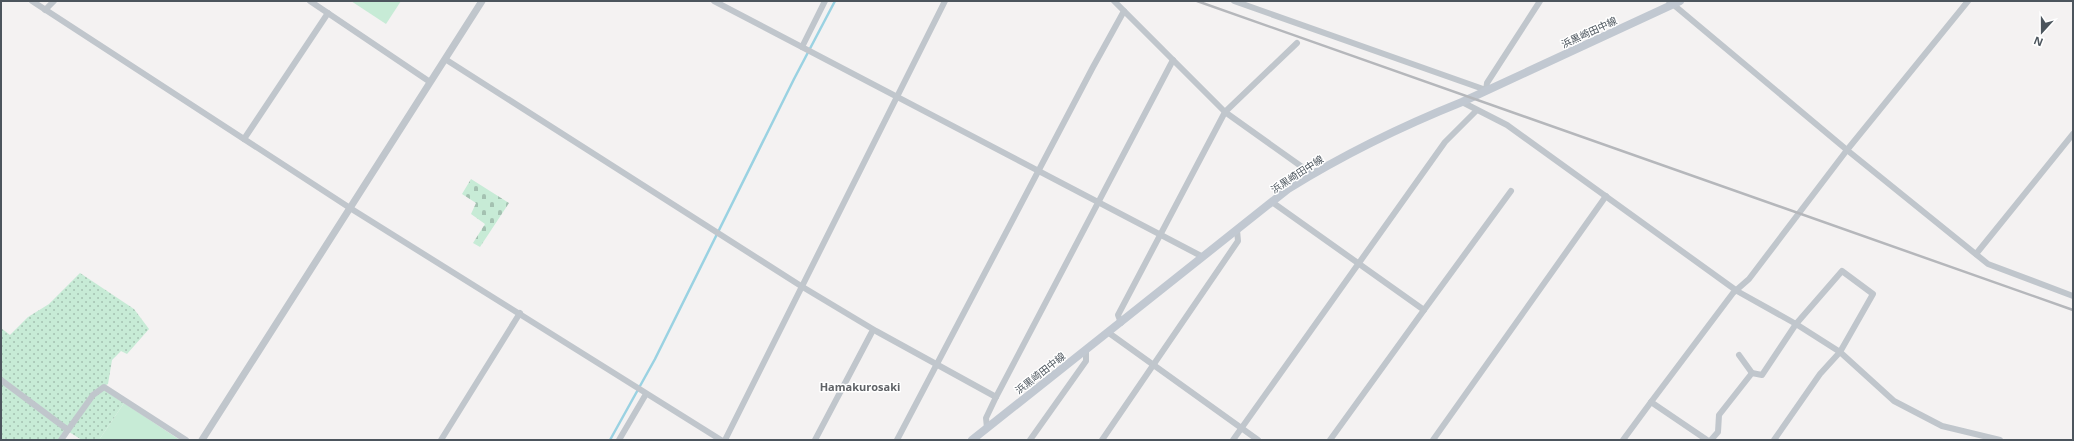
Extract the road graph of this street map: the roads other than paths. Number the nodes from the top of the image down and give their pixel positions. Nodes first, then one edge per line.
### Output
1 (32, 1) edge
2 (54, 1) edge
3 (310, 1) edge
4 (482, 1) edge
5 (714, 1) edge
6 (825, 1) edge
7 (945, 1) edge
8 (1114, 1) edge
9 (1234, 1) edge
10 (1540, 1) edge
11 (1680, 1) edge
12 (1968, 1) edge
13 (1670, 3) edge
14 (45, 10) junction
15 (1124, 11) junction
16 (328, 13) junction
17 (1297, 43) dead end
18 (802, 47) junction
19 (445, 59) junction
20 (1173, 60) junction
21 (430, 82) junction
22 (1486, 90) junction
23 (896, 96) junction
24 (1462, 102) junction
25 (1476, 111) junction
26 (1225, 112) junction
27 (2073, 134) edge
28 (244, 139) junction
29 (1846, 150) junction
30 (1039, 171) junction
31 (1312, 174) junction
32 (1511, 191) dead end
33 (1606, 196) junction
34 (1098, 202) junction
35 (1272, 202) junction
36 (350, 208) junction
37 (1237, 230) junction
38 (1161, 235) junction
39 (1976, 254) junction
40 (1203, 257) junction
41 (1359, 264) junction
42 (801, 286) junction
43 (1737, 291) junction
44 (2073, 296) edge
45 (1424, 310) junction
46 (520, 313) junction
47 (1121, 323) junction
48 (1796, 324) junction
49 (873, 330) junction
50 (1109, 333) junction
51 (1086, 350) junction
52 (1840, 352) junction
53 (1739, 355) dead end
54 (937, 364) junction
55 (1153, 365) junction
56 (1752, 373) junction
57 (1, 380) edge
58 (646, 394) junction
59 (996, 397) junction
60 (1651, 402) junction
61 (986, 428) junction
62 (1242, 428) junction
63 (68, 430) junction
64 (61, 440) edge
65 (186, 440) edge
66 (202, 440) edge
67 (441, 440) edge
68 (619, 440) edge
69 (721, 440) edge
70 (724, 440) edge
71 (815, 440) edge
72 (897, 440) edge
73 (972, 440) edge
74 (1030, 440) edge
75 (1102, 440) edge
76 (1233, 440) edge
77 (1258, 440) edge
78 (1330, 440) edge
79 (1433, 440) edge
80 (1623, 440) edge
81 (1707, 440) edge
82 (1711, 440) edge
83 (1774, 440) edge
84 (2000, 440) edge

1 - 14 street
2 - 14 street
3 - 16 street
4 - 19 street
5 - 18 street
6 - 18 street
7 - 23 street
8 - 15 street
9 - 22 street
10 - 22 street
11 - 13 main road, 浜黒崎田中線
12 - 29 street
13 - 22 main road, 浜黒崎田中線
13 - 29 street
14 - 28 street
15 - 20 street
15 - 30 street
16 - 21 street
16 - 28 street
17 - 26 street
18 - 23 street
19 - 21 street
19 - 42 street
20 - 26 street
20 - 34 street
21 - 36 street
22 - 24 main road, 浜黒崎田中線
23 - 30 street
23 - 42 street
24 - 25 street
24 - 31 main road, 浜黒崎田中線
25 - 33 street
25 - 41 street
26 - 31 street
26 - 38 street
27 - 39 street
28 - 36 street
29 - 39 street
29 - 43 street
30 - 34 street
30 - 54 street
31 - 35 main road, 浜黒崎田中線
32 - 45 street
33 - 43 street
33 - 79 street
34 - 38 street
34 - 59 street
35 - 37 main road, 浜黒崎田中線
35 - 41 street
36 - 46 street
36 - 66 street
37 - 40 main road, 浜黒崎田中線
37 - 55 street
38 - 40 street
38 - 47 street
39 - 44 street
40 - 47 main road, 浜黒崎田中線
41 - 45 street
41 - 62 street
42 - 49 street
42 - 70 street
43 - 48 street
43 - 60 street
45 - 78 street
46 - 58 street
46 - 67 street
47 - 50 main road, 浜黒崎田中線
48 - 52 street
48 - 52 street
48 - 56 street
49 - 54 street
49 - 71 street
50 - 51 main road, 浜黒崎田中線
50 - 55 street
51 - 61 main road, 浜黒崎田中線
51 - 74 street
52 - 83 street
52 - 84 street
53 - 56 street
54 - 59 street
54 - 72 street
55 - 62 street
55 - 75 street
56 - 82 street
57 - 63 street
58 - 68 street
58 - 69 street
59 - 61 street
60 - 80 street
60 - 81 street
61 - 73 main road, 浜黒崎田中線
62 - 76 street
62 - 77 street
63 - 64 street
63 - 65 street

